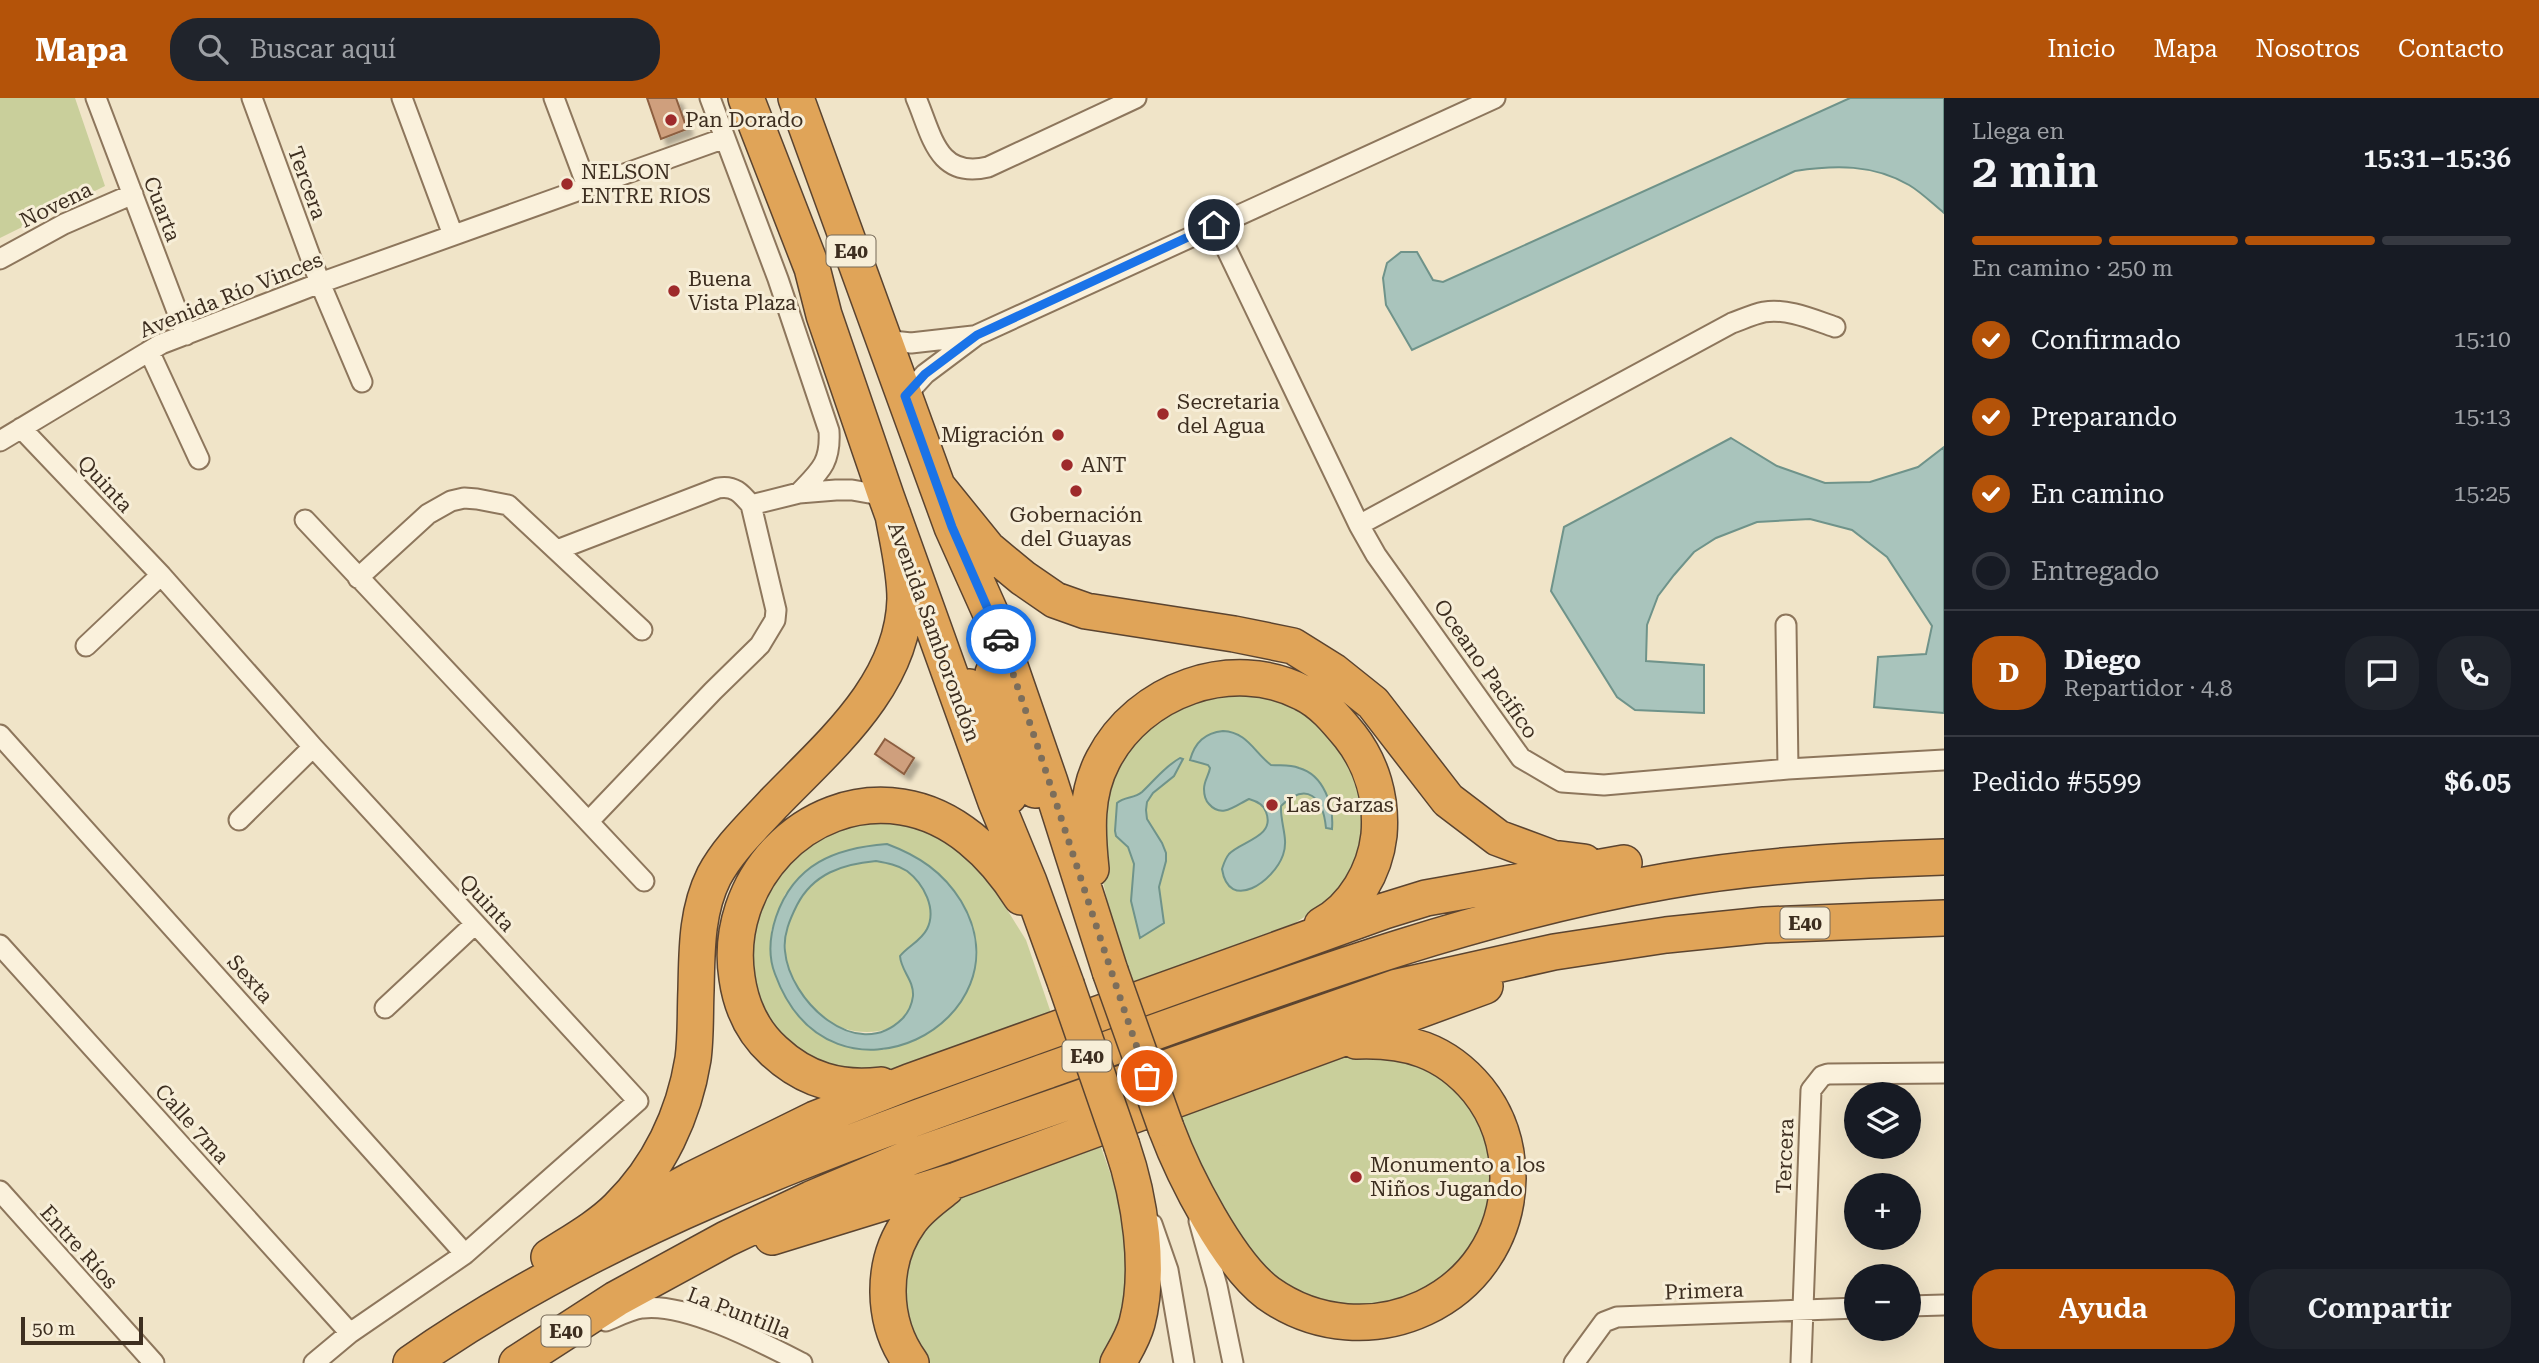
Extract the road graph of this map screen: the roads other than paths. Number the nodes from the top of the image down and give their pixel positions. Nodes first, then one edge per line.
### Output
1 (96, 98) edge
2 (252, 98) edge
3 (402, 98) edge
4 (554, 98) edge
5 (710, 98) edge
6 (746, 98) edge
7 (796, 98) edge
8 (916, 98) edge
9 (1136, 98) edge
10 (1495, 98) edge
11 (725, 138) junction
12 (587, 186) junction
13 (132, 194) junction
14 (1214, 225) junction
15 (453, 235) junction
16 (0, 259) edge
17 (320, 283) junction
18 (1835, 327) dead end
19 (186, 335) junction
20 (977, 335) junction
21 (883, 340) junction
22 (149, 351) junction
23 (362, 382) dead end
24 (905, 396) junction
25 (21, 428) junction
26 (0, 441) edge
27 (200, 459) dead end
28 (937, 486) junction
29 (799, 493) junction
30 (751, 505) junction
31 (889, 506) junction
32 (305, 520) dead end
33 (1359, 525) junction
34 (952, 527) junction
35 (557, 550) junction
36 (913, 574) junction
37 (161, 575) junction
38 (358, 579) junction
39 (1786, 625) dead end
40 (642, 630) dead end
41 (86, 646) dead end
42 (0, 735) edge
43 (313, 747) junction
44 (1944, 760) edge
45 (1788, 769) junction
46 (239, 820) dead end
47 (589, 821) junction
48 (1944, 857) edge
49 (1624, 863) junction
50 (1804, 864) junction
51 (644, 881) dead end
52 (1029, 882) junction
53 (1086, 897) junction
54 (1944, 918) edge
55 (475, 924) junction
56 (1099, 935) junction
57 (1666, 935) junction
58 (0, 945) edge
59 (1052, 950) junction
60 (1276, 950) junction
61 (385, 1008) dead end
62 (1321, 1048) junction
63 (1944, 1073) edge
64 (909, 1082) junction
65 (1125, 1155) junction
66 (1186, 1174) junction
67 (957, 1180) junction
68 (0, 1191) edge
69 (465, 1254) junction
70 (551, 1256) junction
71 (617, 1300) junction
72 (1944, 1305) edge
73 (1921, 1306) edge
74 (1844, 1308) edge
75 (1802, 1310) junction
76 (350, 1333) junction
77 (529, 1355) edge
78 (794, 1362) edge
79 (154, 1363) edge
80 (314, 1363) edge
81 (399, 1363) edge
82 (411, 1363) edge
83 (911, 1363) edge
84 (1118, 1363) edge
85 (1184, 1363) edge
86 (1233, 1363) edge
87 (1574, 1363) edge
88 (1801, 1363) edge

1 - 13 street, Cuarta
2 - 17 street, Tercera
3 - 15 street
4 - 12 street
5 - 11 street
6 - 31 highway, Avenida Samborondón / E40
7 - 21 highway, E40
8 - 9 street
10 - 14 street
11 - 12 street, Avenida Río Vinces
11 - 29 street
12 - 15 street, Avenida Río Vinces
13 - 16 street, Novena
13 - 19 street, Cuarta
14 - 20 street
14 - 33 street, Oceano Pacifico
15 - 17 street, Avenida Río Vinces
17 - 19 street, Avenida Río Vinces
17 - 23 street, Tercera
18 - 33 street
19 - 22 street, Avenida Río Vinces
20 - 21 street
20 - 24 street
21 - 24 highway, E40
22 - 25 street, Avenida Río Vinces
22 - 27 street
24 - 28 highway, E40
25 - 26 street, Avenida Río Vinces
25 - 37 street, Quinta
28 - 34 highway, E40
28 - 49 highway
29 - 30 street
29 - 31 street
30 - 35 street
30 - 47 street
31 - 36 highway, Avenida Samborondón / E40
31 - 70 highway
32 - 38 street
33 - 45 street, Oceano Pacifico
34 - 36 highway
34 - 53 highway, E40
35 - 38 street
35 - 40 street
36 - 52 highway, Avenida Samborondón / E40
37 - 41 street
37 - 43 street, Quinta
38 - 47 street
39 - 45 street
42 - 69 street, Sexta
43 - 46 street
43 - 55 street, Quinta
44 - 45 street, Oceano Pacifico
47 - 51 street
48 - 50 highway, E40
49 - 50 highway
49 - 60 highway
50 - 82 highway, E40
52 - 53 highway
52 - 59 highway, Avenida Samborondón / E40
53 - 56 highway, E40
54 - 57 highway, E40
55 - 61 street
55 - 69 street, Quinta
56 - 60 highway
56 - 66 highway, E40, bridge
57 - 62 highway
57 - 71 highway, E40
58 - 76 street, Calle 7ma
59 - 64 highway
59 - 65 highway, Avenida Samborondón / E40, bridge
60 - 64 highway
62 - 66 highway
62 - 67 highway
63 - 75 street, Tercera
64 - 70 highway
65 - 84 highway, Avenida Samborondón
65 - 85 street
66 - 86 street
67 - 71 highway
67 - 83 highway
68 - 79 street, Entre Ríos
69 - 76 street, Quinta
70 - 81 highway
71 - 77 highway, E40
72 - 73 street
74 - 75 street, Primera
75 - 87 street, Primera
75 - 88 street, Tercera
76 - 80 street, Quinta
77 - 78 street, La Puntilla

